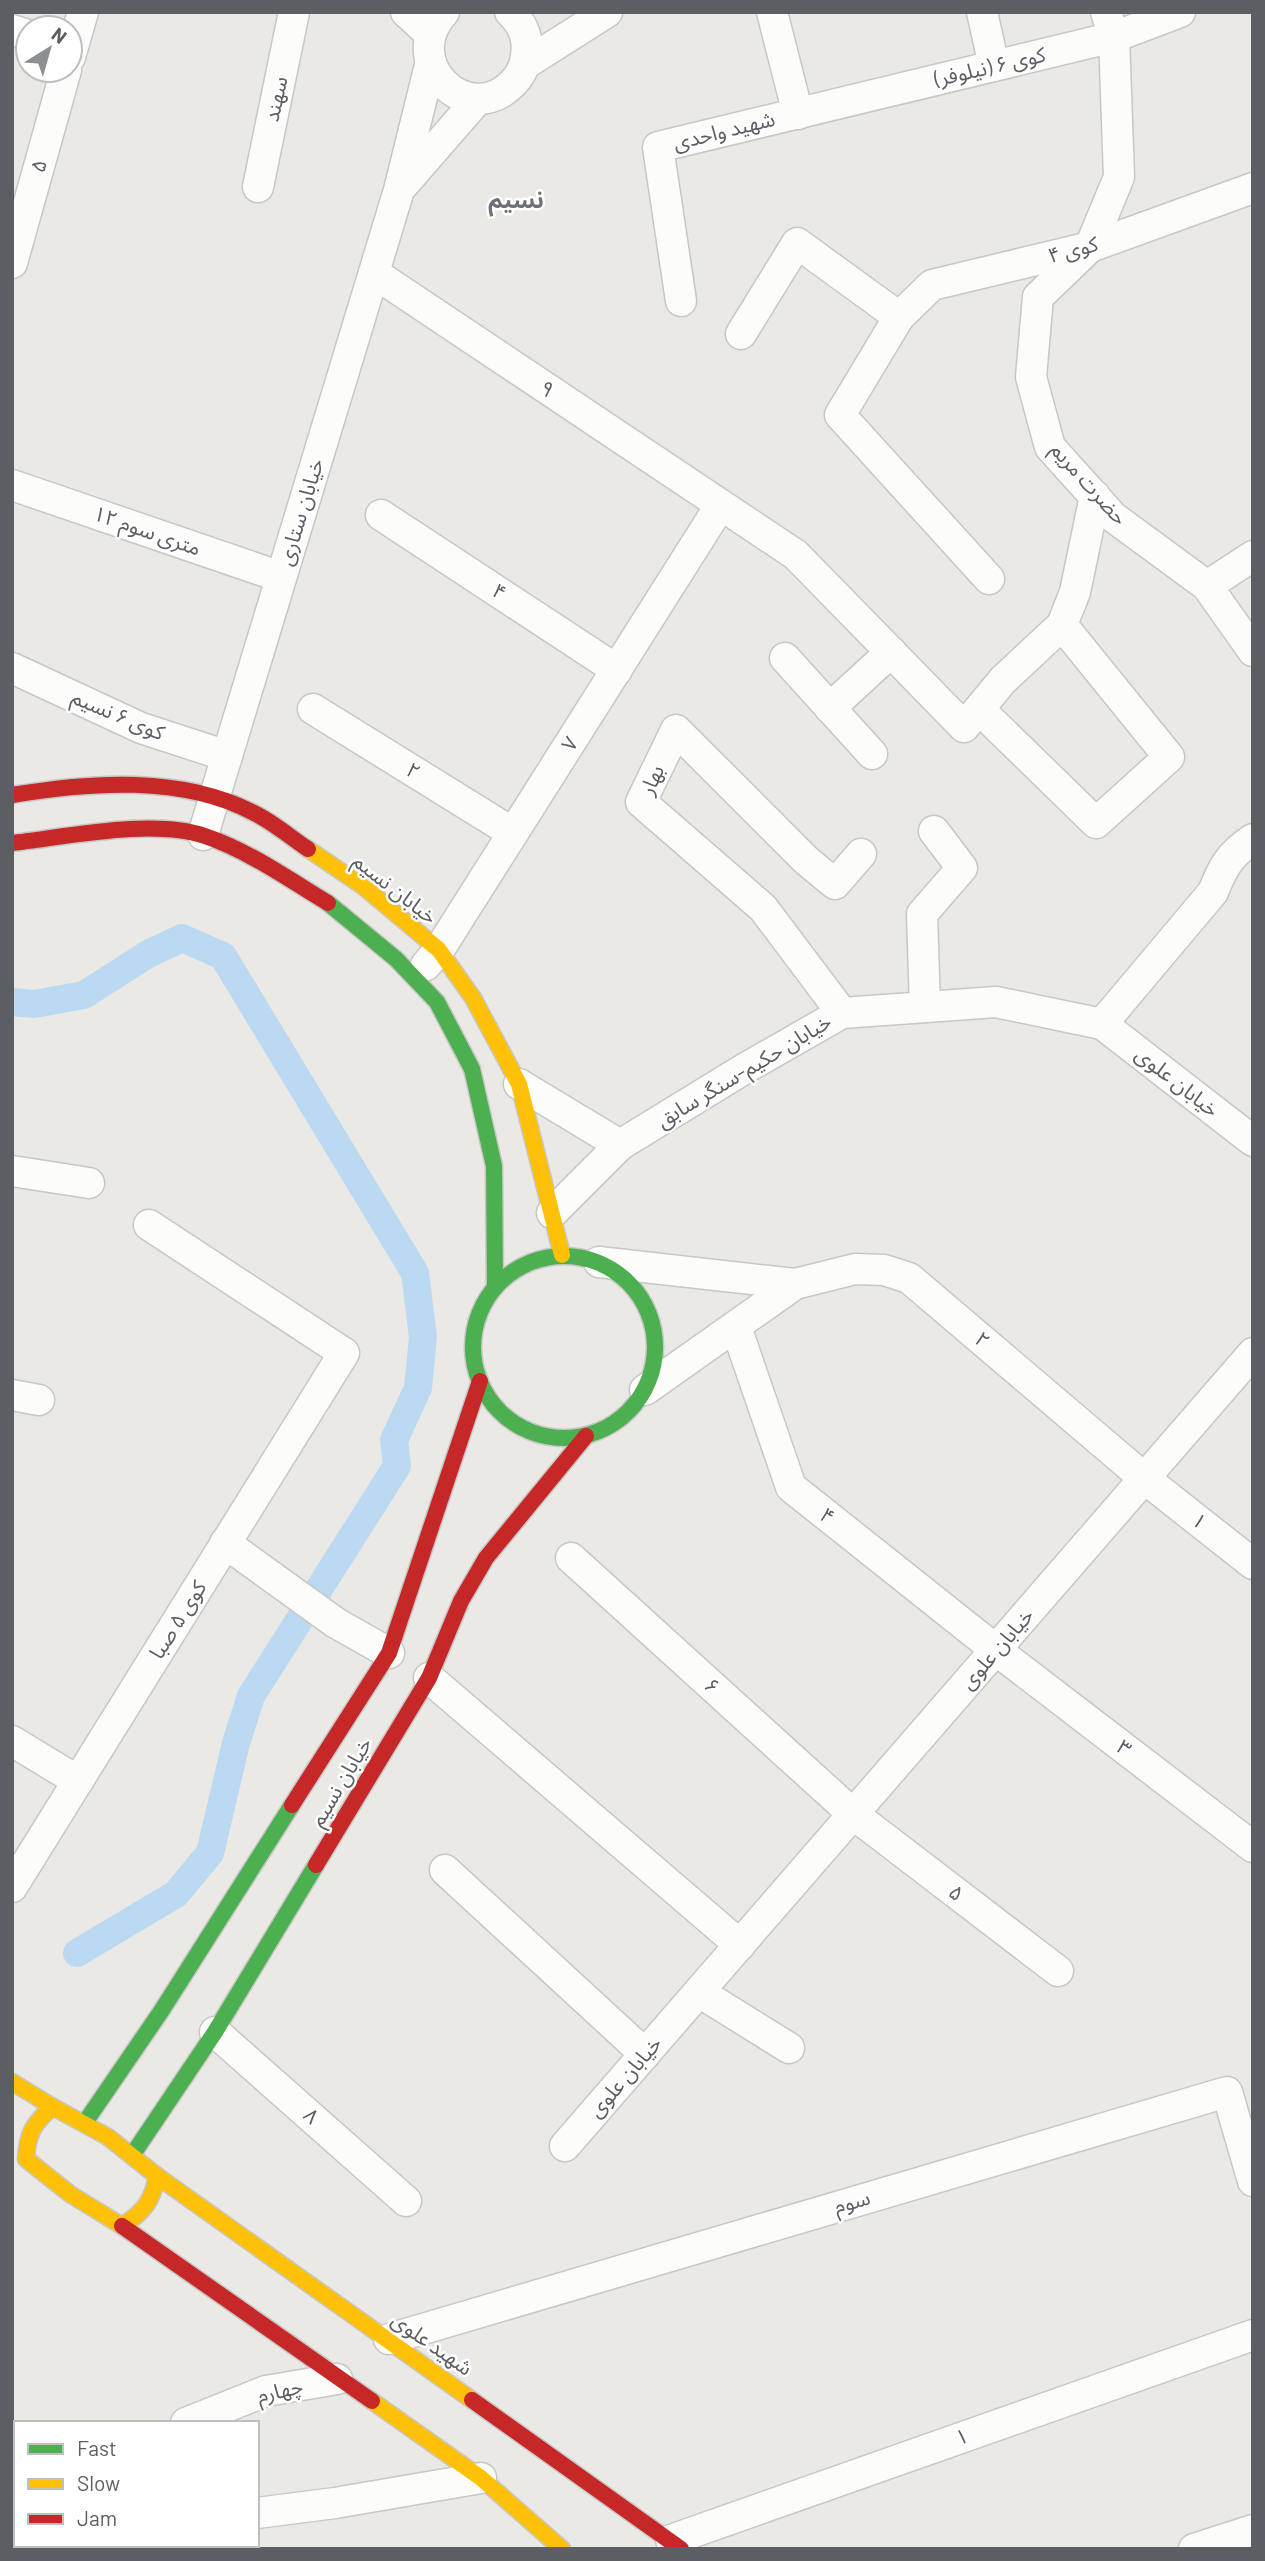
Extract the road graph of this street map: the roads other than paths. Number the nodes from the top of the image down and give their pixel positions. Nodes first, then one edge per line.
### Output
1 (294, 12) edge
2 (406, 12) edge
3 (510, 12) edge
4 (607, 12) edge
5 (772, 12) edge
6 (982, 12) edge
7 (1180, 12) edge
8 (437, 23) edge
9 (1110, 25) edge
10 (525, 64) junction
11 (430, 65) junction
12 (994, 66) junction
13 (62, 84) edge
14 (478, 99) junction
15 (798, 114) junction
16 (258, 187) dead end
17 (1253, 188) edge
18 (399, 190) junction
19 (1090, 247) junction
20 (12, 263) edge
21 (374, 273) junction
22 (681, 301) dead end
23 (899, 317) junction
24 (741, 334) dead end
25 (12, 485) edge
26 (1095, 496) junction
27 (720, 506) junction
28 (381, 514) dead end
29 (1253, 556) edge
30 (281, 577) junction
31 (989, 579) dead end
32 (1207, 586) junction
33 (1062, 625) junction
34 (1253, 651) edge
35 (891, 652) junction
36 (785, 658) dead end
37 (12, 668) edge
38 (617, 670) junction
39 (830, 708) junction
40 (313, 709) dead end
41 (980, 710) junction
42 (872, 754) dead end
43 (227, 756) junction
44 (12, 794) edge
45 (215, 796) junction
46 (934, 831) dead end
47 (513, 833) junction
48 (203, 835) junction
49 (1253, 839) edge
50 (12, 843) edge
51 (861, 854) dead end
52 (439, 950) junction
53 (415, 979) junction
54 (925, 1007) junction
55 (842, 1013) junction
56 (1102, 1024) junction
57 (519, 1084) junction
58 (1253, 1141) edge
59 (620, 1145) junction
60 (12, 1171) edge
61 (89, 1182) dead end
62 (552, 1213) junction
63 (149, 1225) dead end
64 (562, 1255) junction
65 (599, 1262) junction
66 (795, 1284) junction
67 (495, 1286) junction
68 (736, 1327) junction
69 (1253, 1353) edge
70 (480, 1381) junction
71 (645, 1390) junction
72 (586, 1436) junction
73 (1144, 1478) junction
74 (225, 1543) junction
75 (571, 1558) dead end
76 (1253, 1564) edge
77 (996, 1650) junction
78 (389, 1653) junction
79 (429, 1678) junction
80 (12, 1741) edge
81 (78, 1781) junction
82 (853, 1814) junction
83 (1253, 1847) edge
84 (445, 1870) dead end
85 (12, 1887) edge
86 (740, 1945) junction
87 (1058, 1971) dead end
88 (699, 1992) junction
89 (215, 2032) junction
90 (789, 2048) dead end
91 (645, 2054) junction
92 (12, 2082) edge
93 (53, 2107) junction
94 (86, 2121) junction
95 (565, 2146) dead end
96 (133, 2154) junction
97 (19, 2155) edge
98 (157, 2176) junction
99 (1253, 2181) edge
100 (406, 2201) dead end
101 (122, 2226) junction
102 (1253, 2335) edge
103 (389, 2339) junction
104 (337, 2379) junction
105 (191, 2421) edge
106 (481, 2478) junction
107 (259, 2513) edge
108 (1253, 2530) edge
109 (676, 2544) edge
110 (562, 2549) edge
111 (1194, 2549) edge

1 - 16 street, سهند
2 - 8 street
3 - 10 street
4 - 10 street
5 - 15 street, شهید واحدی
6 - 12 street
7 - 9 street, کوی ۶ (نیلوفر)
8 - 11 street, خیابان ستاری
9 - 12 street, کوی ۶ (نیلوفر)
9 - 19 street
10 - 14 street
11 - 14 street
11 - 18 street, خیابان ستاری
12 - 15 street, کوی ۶ (نیلوفر)
13 - 20 street, ۵
14 - 18 street
15 - 22 street, شهید واحدی
17 - 19 street, کوی ۴
18 - 21 street, خیابان ستاری
19 - 23 street, کوی ۴
19 - 26 street, حضرت مریم
21 - 27 street, ۹
21 - 30 street, خیابان ستاری
23 - 24 street
23 - 31 street, کوی ۴
25 - 30 street, ۱۲ متری سوم
26 - 32 street, حضرت مریم
26 - 33 street
27 - 35 street, ۹
27 - 38 street, ۷
28 - 38 street, ۴
29 - 32 street
30 - 43 street, خیابان ستاری
32 - 34 street, حضرت مریم
33 - 41 street
33 - 41 street
35 - 39 street
35 - 41 street, ۹
36 - 39 street
37 - 43 street, کوی ۶ نسیم
38 - 47 street, ۷
39 - 42 street
40 - 47 street, ۲
43 - 45 street, خیابان ستاری
44 - 45 main road, خیابان نسیم
45 - 48 street, خیابان ستاری
45 - 52 main road, خیابان نسیم
46 - 54 street
47 - 52 street, ۷
48 - 50 main road
48 - 53 main road
49 - 56 street
51 - 55 street, بهار
52 - 53 street, ۷
52 - 57 main road, خیابان نسیم
53 - 67 main road
54 - 55 street, خیابان حکیم-سنگر سابق
54 - 56 street, خیابان حکیم-سنگر سابق
55 - 59 street, خیابان حکیم-سنگر سابق
56 - 58 street, خیابان علوی
57 - 59 street
57 - 62 main road, خیابان نسیم
59 - 62 street, خیابان حکیم-سنگر سابق
60 - 61 street
62 - 64 main road, خیابان نسیم
63 - 74 street, کوی ۵ صبا
64 - 65 main road
64 - 67 main road
65 - 66 street, ۲
65 - 71 main road
66 - 68 street, ۲
66 - 73 street, ۲
67 - 70 main road
68 - 71 street, ۲
68 - 77 street, ۴
69 - 73 street, خیابان علوی
70 - 72 main road
70 - 78 main road, خیابان نسیم
71 - 72 main road
72 - 79 main road, خیابان نسیم
73 - 76 street, ۱
73 - 77 street, خیابان علوی
74 - 78 street
74 - 81 street, کوی ۵ صبا
75 - 82 street, ۶
77 - 82 street, خیابان علوی
77 - 83 street, ۳
78 - 94 main road, خیابان نسیم
79 - 86 street
79 - 89 main road, خیابان نسیم
80 - 81 street
81 - 85 street, کوی ۵ صبا
82 - 86 street, خیابان علوی
82 - 87 street, ۵
84 - 91 street
86 - 88 street, خیابان علوی
88 - 90 street
88 - 91 street, خیابان علوی
89 - 96 main road, خیابان نسیم
89 - 100 street, ۸
91 - 95 street, خیابان علوی
92 - 93 main road
93 - 94 main road, شهید علوی
93 - 97 main road
94 - 96 main road, شهید علوی
96 - 98 main road, شهید علوی
97 - 101 main road
98 - 101 main road
98 - 103 main road, شهید علوی
99 - 103 street, سوم
101 - 104 main road
102 - 109 street, ۱
103 - 109 main road, شهید علوی
104 - 105 street, چهارم
104 - 106 main road
106 - 107 street
106 - 110 main road
108 - 111 street

